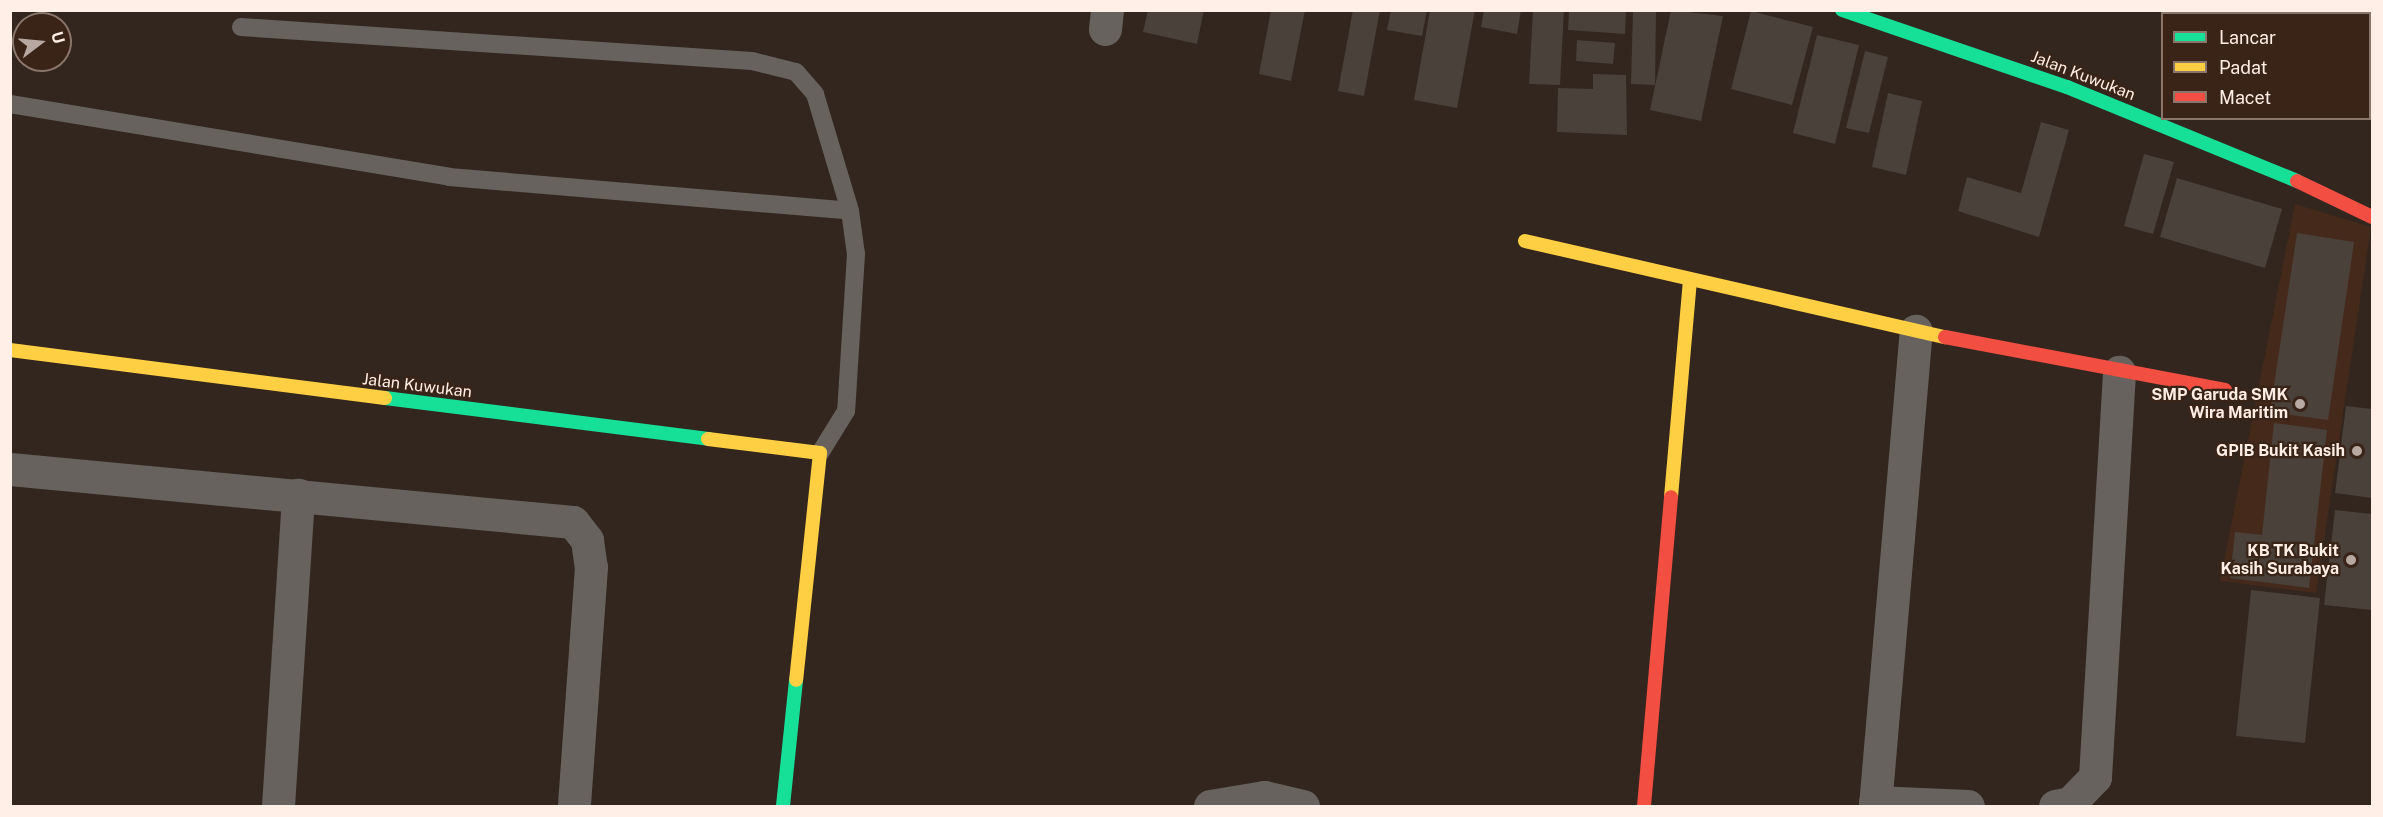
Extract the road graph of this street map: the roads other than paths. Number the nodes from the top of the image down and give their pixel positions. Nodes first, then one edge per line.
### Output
1 (1842, 10) edge
2 (241, 27) dead end
3 (10, 104) edge
4 (850, 210) junction
5 (2373, 217) edge
6 (1525, 241) dead end
7 (1690, 281) junction
8 (1916, 331) junction
9 (10, 350) edge
10 (2119, 372) junction
11 (2225, 390) dead end
12 (820, 453) junction
13 (10, 469) edge
14 (297, 495) junction
15 (1875, 804) edge
16 (278, 807) edge
17 (574, 807) edge
18 (783, 807) edge
19 (1210, 807) edge
20 (1303, 807) edge
21 (1644, 807) edge
22 (1968, 807) edge
23 (2055, 807) edge

1 - 5 street, Jalan Kuwukan
2 - 4 lane
3 - 4 lane
4 - 12 lane
6 - 7 street
7 - 8 street
7 - 21 street
8 - 10 street
8 - 15 street
9 - 12 street, Jalan Kuwukan
10 - 11 street
10 - 23 street
12 - 18 street
13 - 14 street
14 - 16 street
14 - 17 street
15 - 22 street
19 - 20 street

